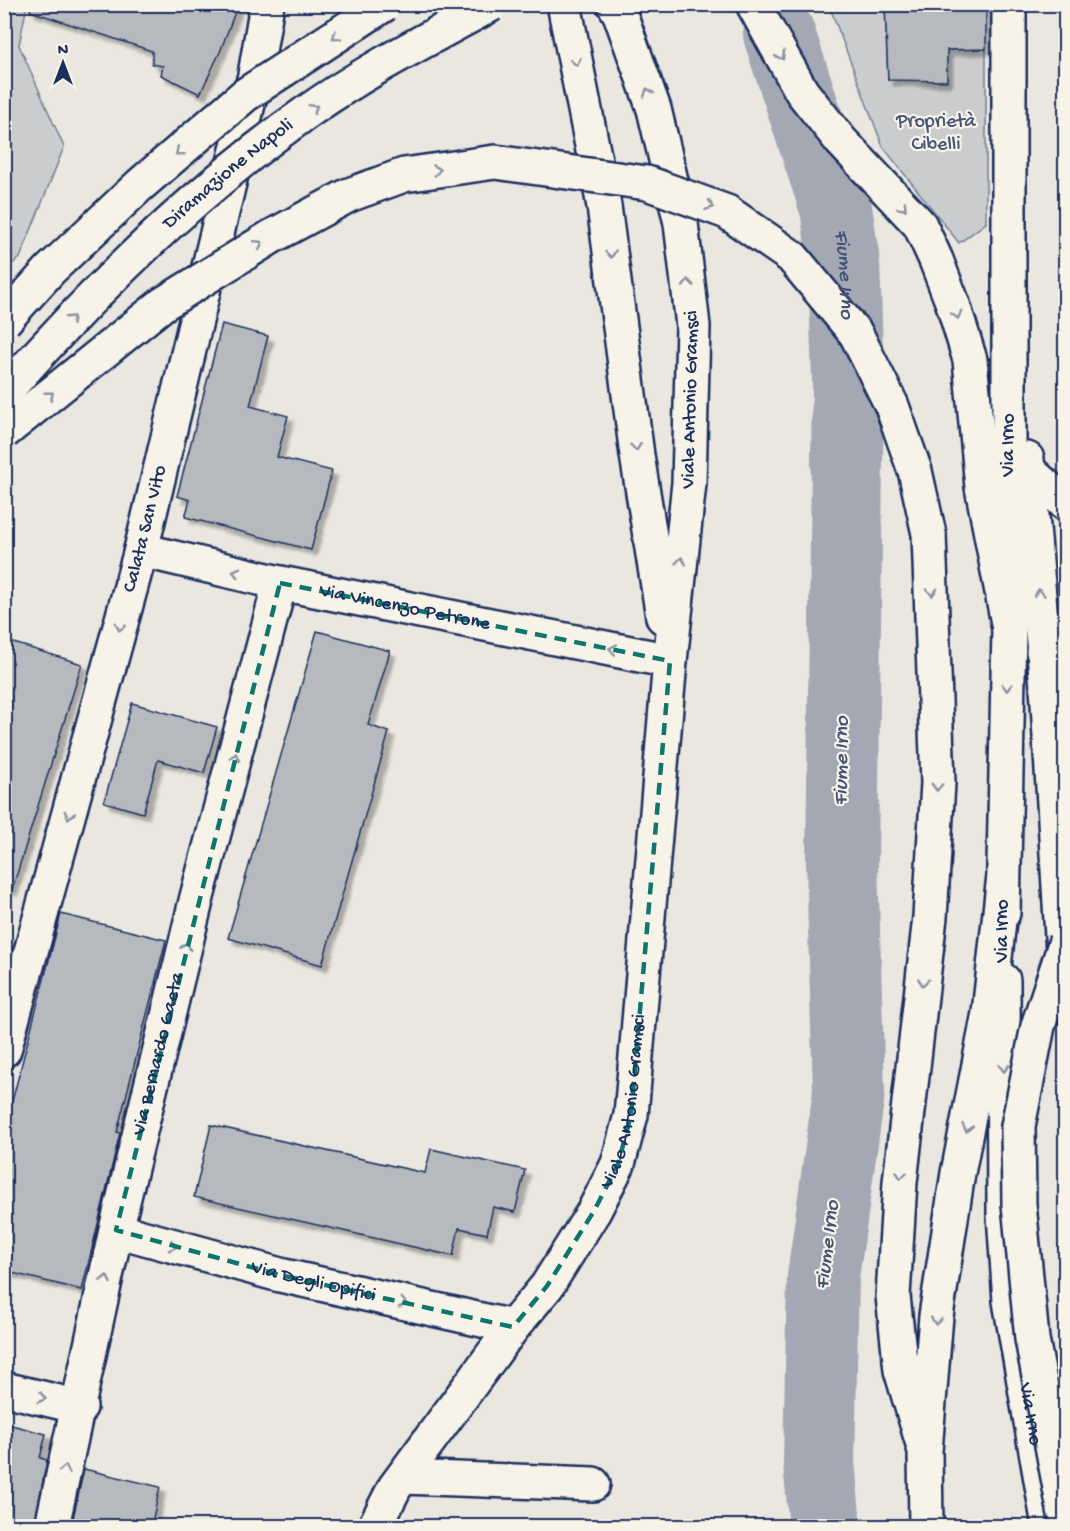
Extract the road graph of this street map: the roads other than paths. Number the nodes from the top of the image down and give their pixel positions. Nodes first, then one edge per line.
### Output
1 (267, 4) edge
2 (385, 4) edge
3 (492, 4) edge
4 (564, 4) edge
5 (614, 4) edge
6 (753, 4) edge
7 (1009, 4) edge
8 (4, 321) edge
9 (1009, 332) junction
10 (4, 393) edge
11 (4, 432) edge
12 (1029, 471) junction
13 (1065, 504) edge
14 (141, 550) junction
15 (280, 583) junction
16 (1065, 625) edge
17 (1009, 629) junction
18 (1043, 651) junction
19 (670, 661) junction
20 (1003, 884) junction
21 (1065, 941) edge
22 (1065, 992) edge
23 (4, 1050) edge
24 (116, 1230) junction
25 (513, 1327) junction
26 (4, 1389) edge
27 (80, 1407) junction
28 (925, 1463) junction
29 (403, 1477) junction
30 (592, 1484) dead end
31 (1065, 1520) edge
32 (52, 1527) edge
33 (375, 1527) edge
34 (926, 1527) edge
35 (1049, 1527) edge

1 - 14 main road, Calata San Vito
2 -> 8 main road, bridge
10 -> 3 main road, Diramazione Napoli, bridge
4 -> 19 main road, Viale Antonio Gramsci
19 -> 5 main road, Viale Antonio Gramsci
6 -> 17 main road
7 - 9 main road, Via Irno
9 - 12 main road, Via Irno
9 - 17 main road, Via Irno
11 -> 28 main road, bridge
12 - 13 main road
18 -> 12 main road, Via Irno
15 -> 14 main road, Via Vincenzo Petrone
14 -> 23 main road, Calata San Vito
19 -> 15 main road, Via Vincenzo Petrone
24 -> 15 main road, Via Bernardo Gaeta
16 - 18 main road
17 -> 20 main road, Via Irno
18 - 22 main road, Via Irno
19 - 25 main road, Viale Antonio Gramsci
20 -> 28 main road
20 -> 35 main road, Via Irno
21 - 31 main road, bridge
24 -> 25 main road, Via Degli Opifici
27 -> 24 main road, Via Bernardo Gaeta
25 - 29 main road, Viale Antonio Gramsci
26 -> 27 main road
32 -> 27 main road, Via Bernardo Gaeta
28 - 34 main road
29 - 30 main road
29 - 33 main road, Viale Antonio Gramsci

